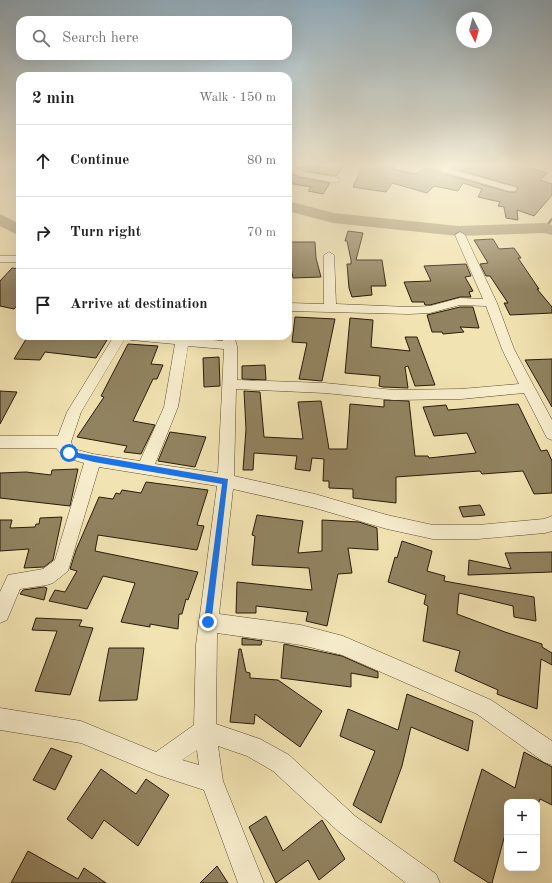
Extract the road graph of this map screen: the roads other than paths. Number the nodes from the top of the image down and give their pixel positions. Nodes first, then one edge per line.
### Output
1 (460, 235) dead end
2 (329, 255) dead end
3 (0, 259) edge
4 (16, 259) edge
5 (491, 303) junction
6 (292, 307) edge
7 (330, 307) junction
8 (118, 340) edge
9 (172, 340) edge
10 (182, 341) junction
11 (230, 341) edge
12 (230, 384) junction
13 (528, 388) junction
14 (552, 434) edge
15 (0, 442) edge
16 (63, 442) junction
17 (94, 460) junction
18 (145, 468) junction
19 (226, 481) junction
20 (552, 523) edge
21 (0, 614) edge
22 (208, 622) junction
23 (0, 719) edge
24 (205, 731) junction
25 (552, 754) edge
26 (158, 764) junction
27 (212, 781) junction
28 (250, 883) edge
29 (427, 883) edge

1 - 5 street
2 - 7 street
3 - 4 street
5 - 7 street
5 - 13 street
6 - 7 street
8 - 16 street
9 - 10 street
10 - 11 street
10 - 18 street
11 - 12 street
12 - 13 street
12 - 19 street
13 - 14 street
15 - 16 street
16 - 17 street
17 - 18 street
17 - 21 street
18 - 19 street
19 - 20 street
19 - 22 street
22 - 24 street
22 - 25 street
23 - 26 street
24 - 26 street
24 - 27 street
24 - 29 street
26 - 27 street
27 - 28 street

